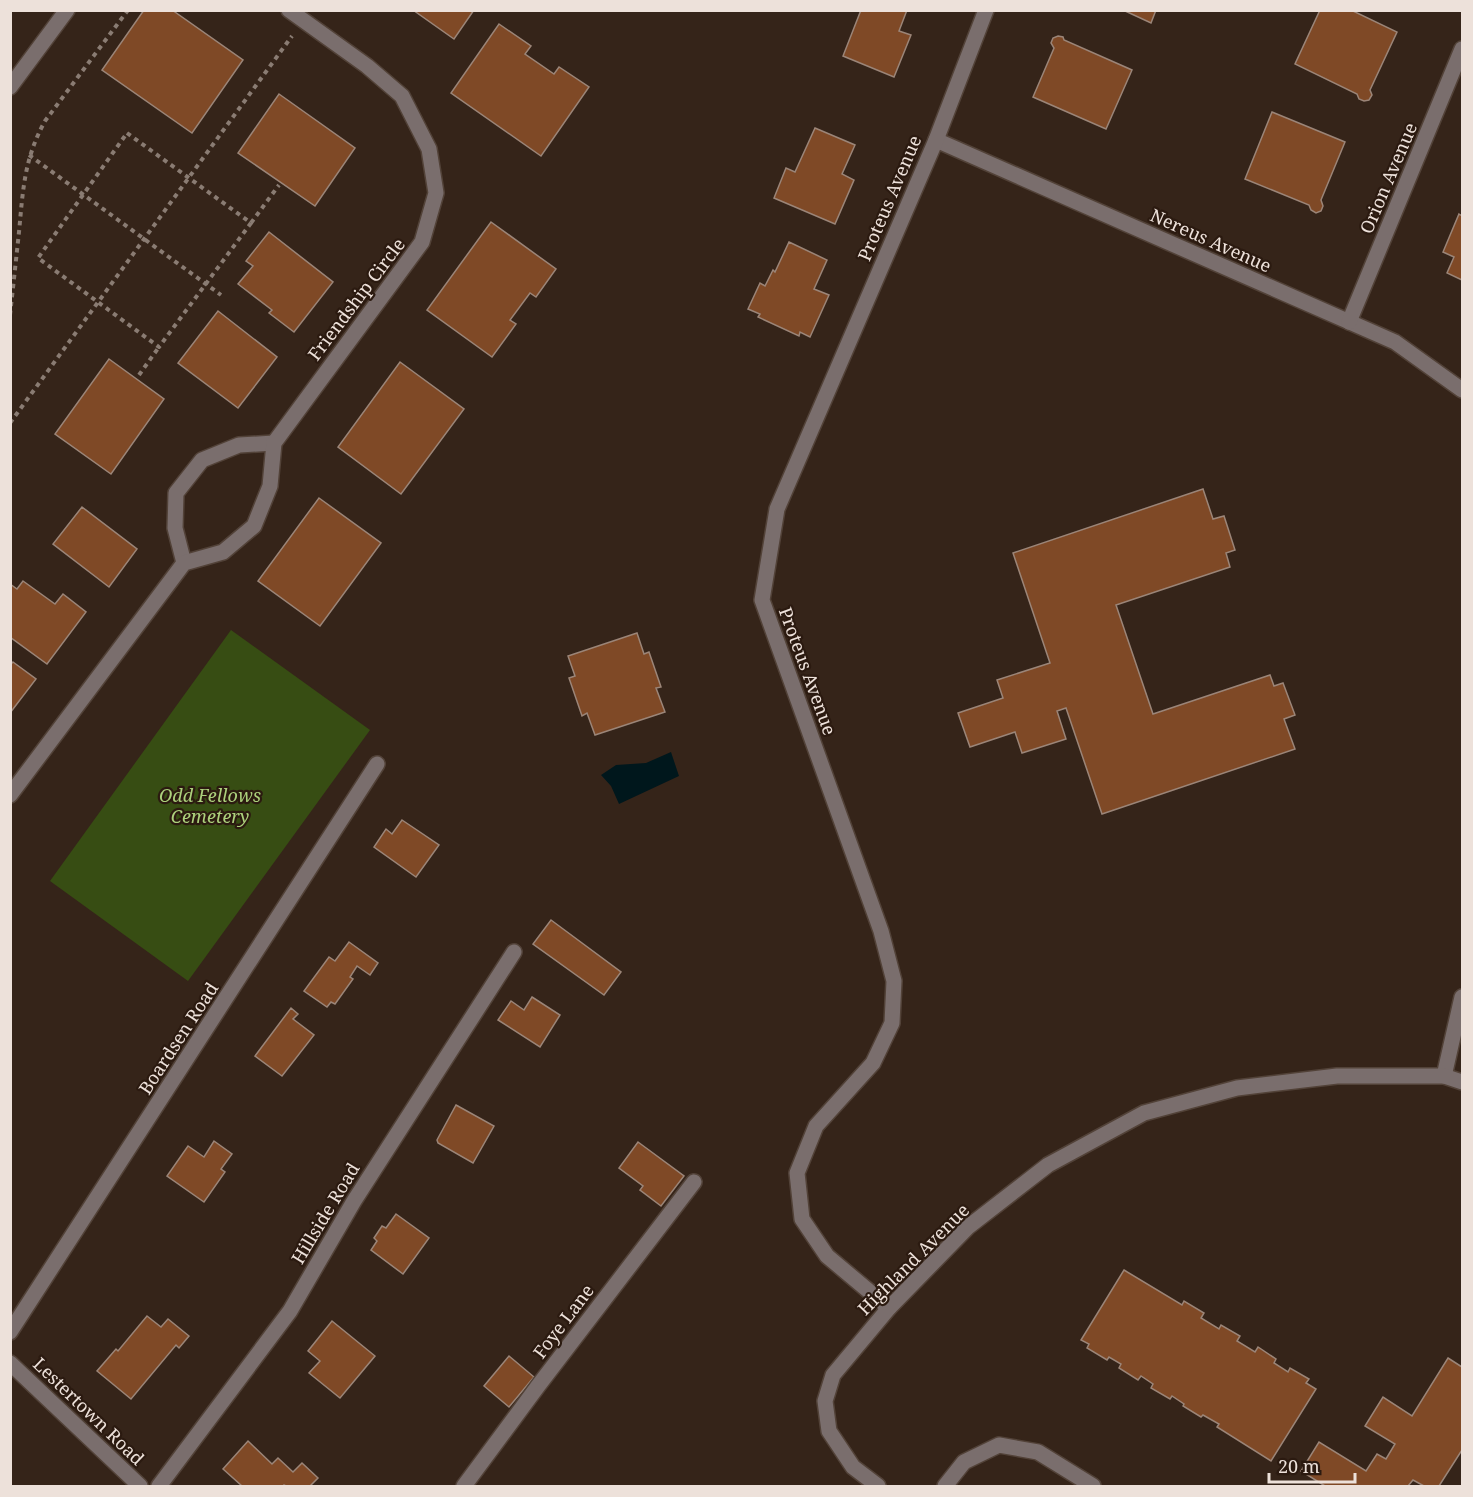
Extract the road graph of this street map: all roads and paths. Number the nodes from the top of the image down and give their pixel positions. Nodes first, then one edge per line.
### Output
1 (67, 10) edge
2 (128, 10) edge
3 (290, 10) edge
4 (986, 10) edge
5 (293, 34) dead end
6 (1462, 49) edge
7 (10, 87) edge
8 (936, 140) junction
9 (30, 154) junction
10 (189, 178) junction
11 (279, 185) dead end
12 (83, 194) junction
13 (252, 223) junction
14 (144, 239) junction
15 (206, 284) junction
16 (221, 295) dead end
17 (98, 303) junction
18 (10, 315) edge
19 (1349, 322) junction
20 (159, 347) junction
21 (139, 375) dead end
22 (1462, 390) edge
23 (10, 423) edge
24 (274, 443) junction
25 (184, 563) junction
26 (378, 764) dead end
27 (10, 795) edge
28 (514, 952) dead end
29 (1462, 998) edge
30 (1444, 1076) junction
31 (1462, 1082) edge
32 (694, 1182) dead end
33 (889, 1308) junction
34 (10, 1332) edge
35 (10, 1364) edge
36 (140, 1486) edge
37 (159, 1486) edge
38 (464, 1486) edge
39 (878, 1486) edge
40 (945, 1486) edge
41 (1093, 1486) edge

1 - 7 street
2 - 9 path
3 - 24 street, Friendship Circle
4 - 8 street, Proteus Avenue
5 - 10 path
6 - 19 street, Orion Avenue
8 - 19 street, Nereus Avenue
8 - 33 street, Proteus Avenue
9 - 12 path
9 - 18 path
10 - 12 path
10 - 13 path
10 - 14 path
11 - 13 path
12 - 14 path
12 - 17 path
13 - 15 path
14 - 15 path
14 - 17 path
15 - 16 path
15 - 20 path
17 - 20 path
17 - 23 path
19 - 22 street, Nereus Avenue
20 - 21 path
24 - 25 street
24 - 25 street
25 - 27 street
26 - 34 street, Boardsen Road
28 - 37 street, Hillside Road
29 - 30 street
30 - 31 street, Highland Avenue
30 - 33 street, Highland Avenue
32 - 38 street, Foye Lane
33 - 39 street, Highland Avenue
35 - 36 street, Lestertown Road
40 - 41 street

